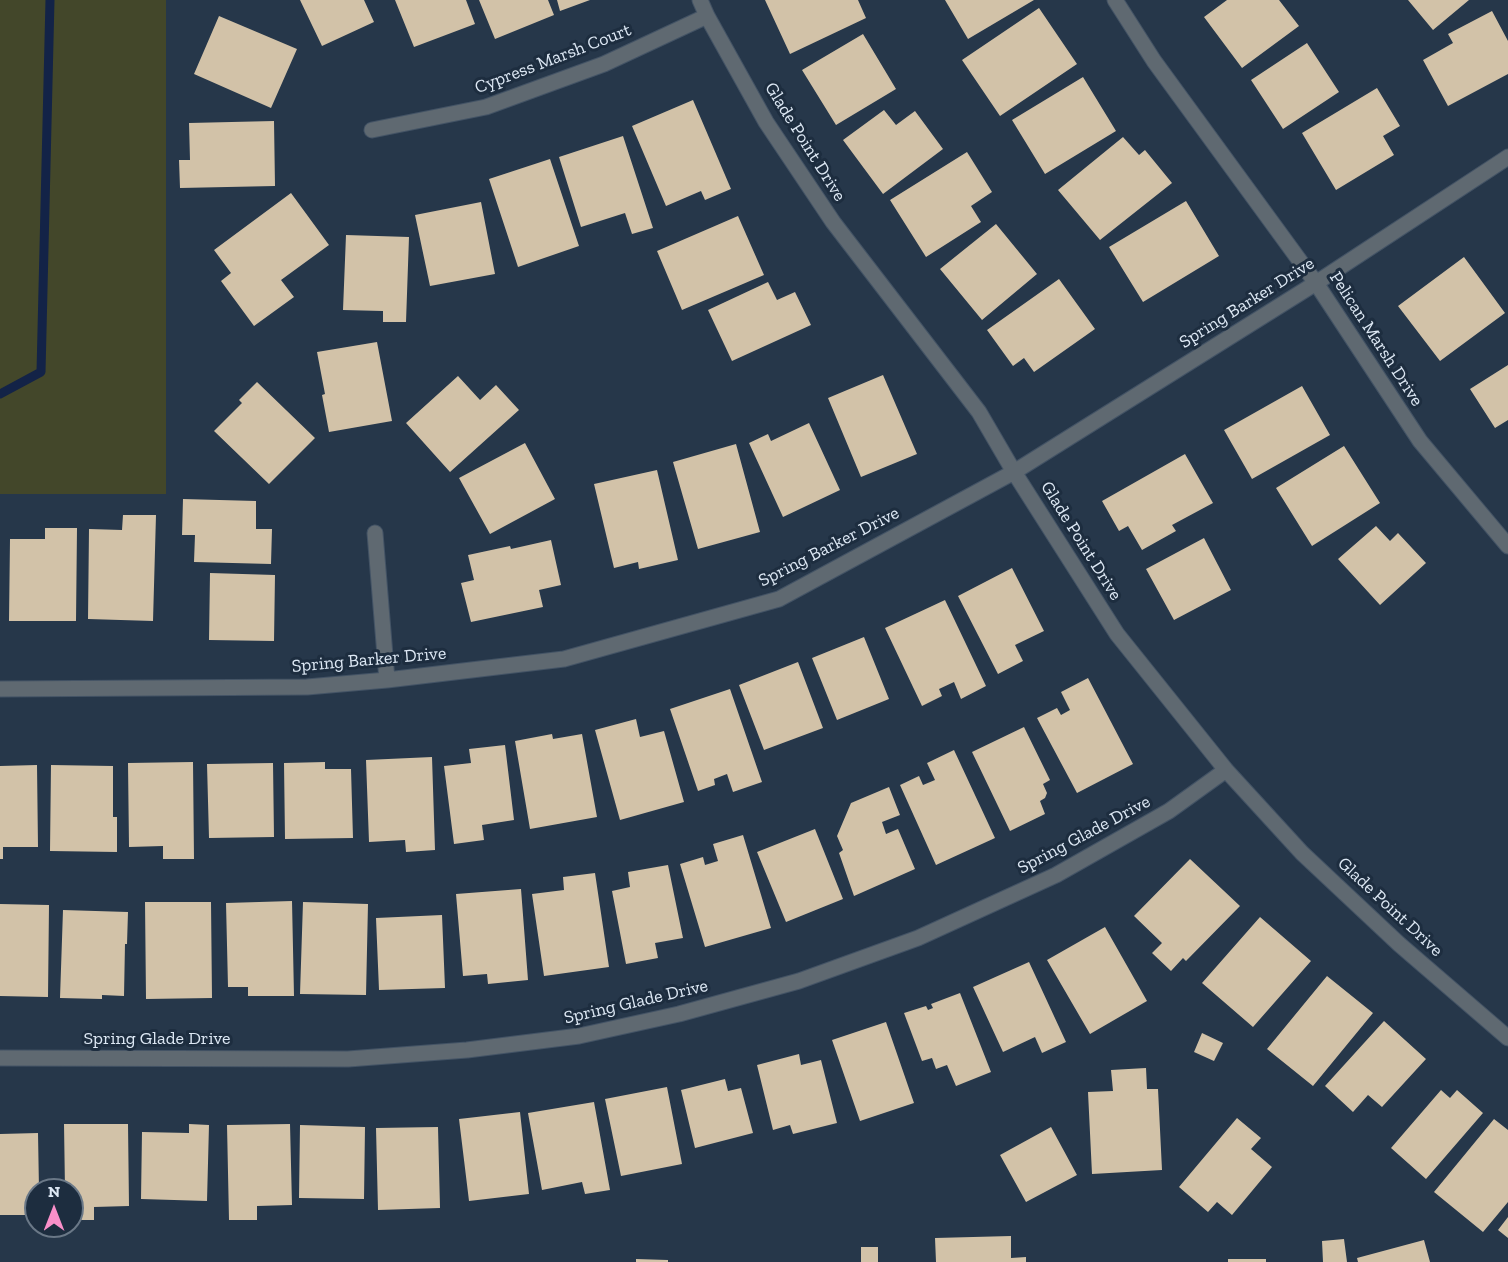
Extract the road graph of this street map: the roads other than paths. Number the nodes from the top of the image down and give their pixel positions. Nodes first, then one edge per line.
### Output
1 (700, 0) edge
2 (1115, 0) edge
3 (707, 16) junction
4 (372, 130) dead end
5 (1508, 157) edge
6 (1316, 283) junction
7 (1014, 472) junction
8 (375, 533) dead end
9 (1508, 546) edge
10 (387, 680) junction
11 (0, 688) edge
12 (1226, 770) junction
13 (1508, 1038) edge
14 (0, 1058) edge

1 - 3 street, Glade Point Drive
2 - 6 street, Pelican Marsh Drive
3 - 4 street, Cypress Marsh Court
3 - 7 street, Glade Point Drive
5 - 6 street, Spring Barker Drive
6 - 7 street, Spring Barker Drive
6 - 9 street, Pelican Marsh Drive
7 - 10 street, Spring Barker Drive
7 - 12 street, Glade Point Drive
8 - 10 street
10 - 11 street, Spring Barker Drive
12 - 13 street, Glade Point Drive
12 - 14 street, Spring Glade Drive

